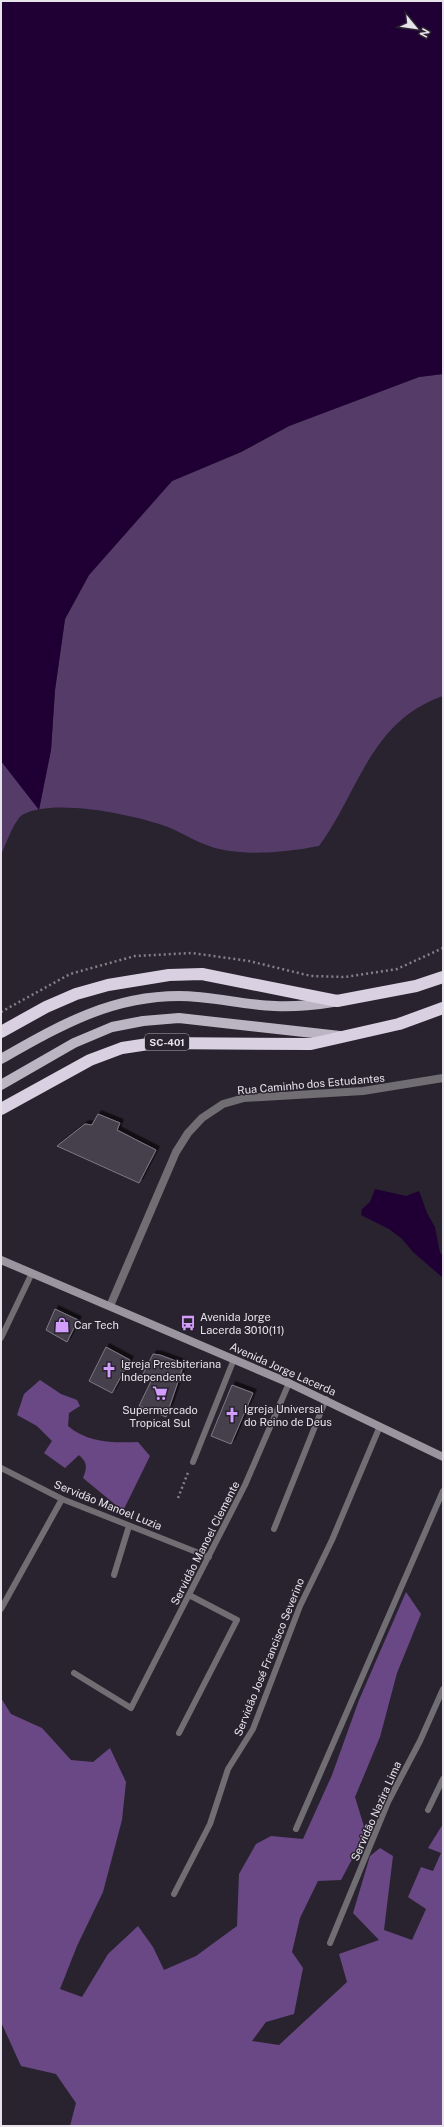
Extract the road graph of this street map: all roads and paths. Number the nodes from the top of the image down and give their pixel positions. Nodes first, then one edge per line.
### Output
1 (443, 977) edge
2 (337, 1001) junction
3 (443, 1008) edge
4 (1, 1032) edge
5 (348, 1037) junction
6 (1, 1059) edge
7 (443, 1078) edge
8 (1, 1085) edge
9 (1, 1109) edge
10 (1, 1260) edge
11 (32, 1273) junction
12 (110, 1306) junction
13 (1, 1338) edge
14 (234, 1360) junction
15 (289, 1383) junction
16 (326, 1399) junction
17 (380, 1426) junction
18 (443, 1457) edge
19 (193, 1462) joint
20 (1, 1468) edge
21 (443, 1491) edge
22 (178, 1498) dead end
23 (62, 1499) junction
24 (129, 1526) junction
25 (274, 1529) dead end
26 (209, 1557) junction
27 (114, 1574) dead end
28 (189, 1595) junction
29 (1, 1609) edge
30 (74, 1672) dead end
31 (443, 1689) edge
32 (179, 1733) dead end
33 (443, 1780) edge
34 (428, 1810) dead end
35 (296, 1830) dead end
36 (174, 1894) dead end
37 (330, 1942) dead end

1 - 2 highway
2 - 4 highway
2 - 6 main road
3 - 5 highway, SC-401
5 - 8 main road
5 - 9 highway, SC-401
7 - 12 street, Rua Caminho dos Estudantes
10 - 11 main road, Avenida Jorge Lacerda
11 - 12 main road, Avenida Jorge Lacerda
11 - 13 lane
12 - 14 main road, Avenida Jorge Lacerda
14 - 15 main road, Avenida Jorge Lacerda
14 - 19 lane
15 - 16 main road, Avenida Jorge Lacerda
15 - 26 lane, Servidão Manoel Clemente
16 - 17 main road, Avenida Jorge Lacerda
16 - 25 lane
17 - 18 main road, Avenida Jorge Lacerda
17 - 36 lane, Servidão José Francisco Severino
19 - 22 path
20 - 23 lane, Servidão Manoel Luzia
21 - 35 lane
23 - 24 lane, Servidão Manoel Luzia
23 - 29 lane
24 - 26 lane, Servidão Manoel Luzia
24 - 27 lane
26 - 28 lane, Servidão Manoel Clemente
28 - 30 lane, Servidão Manoel Clemente
28 - 32 lane
31 - 37 lane, Servidão Nazira Lima
33 - 34 lane

